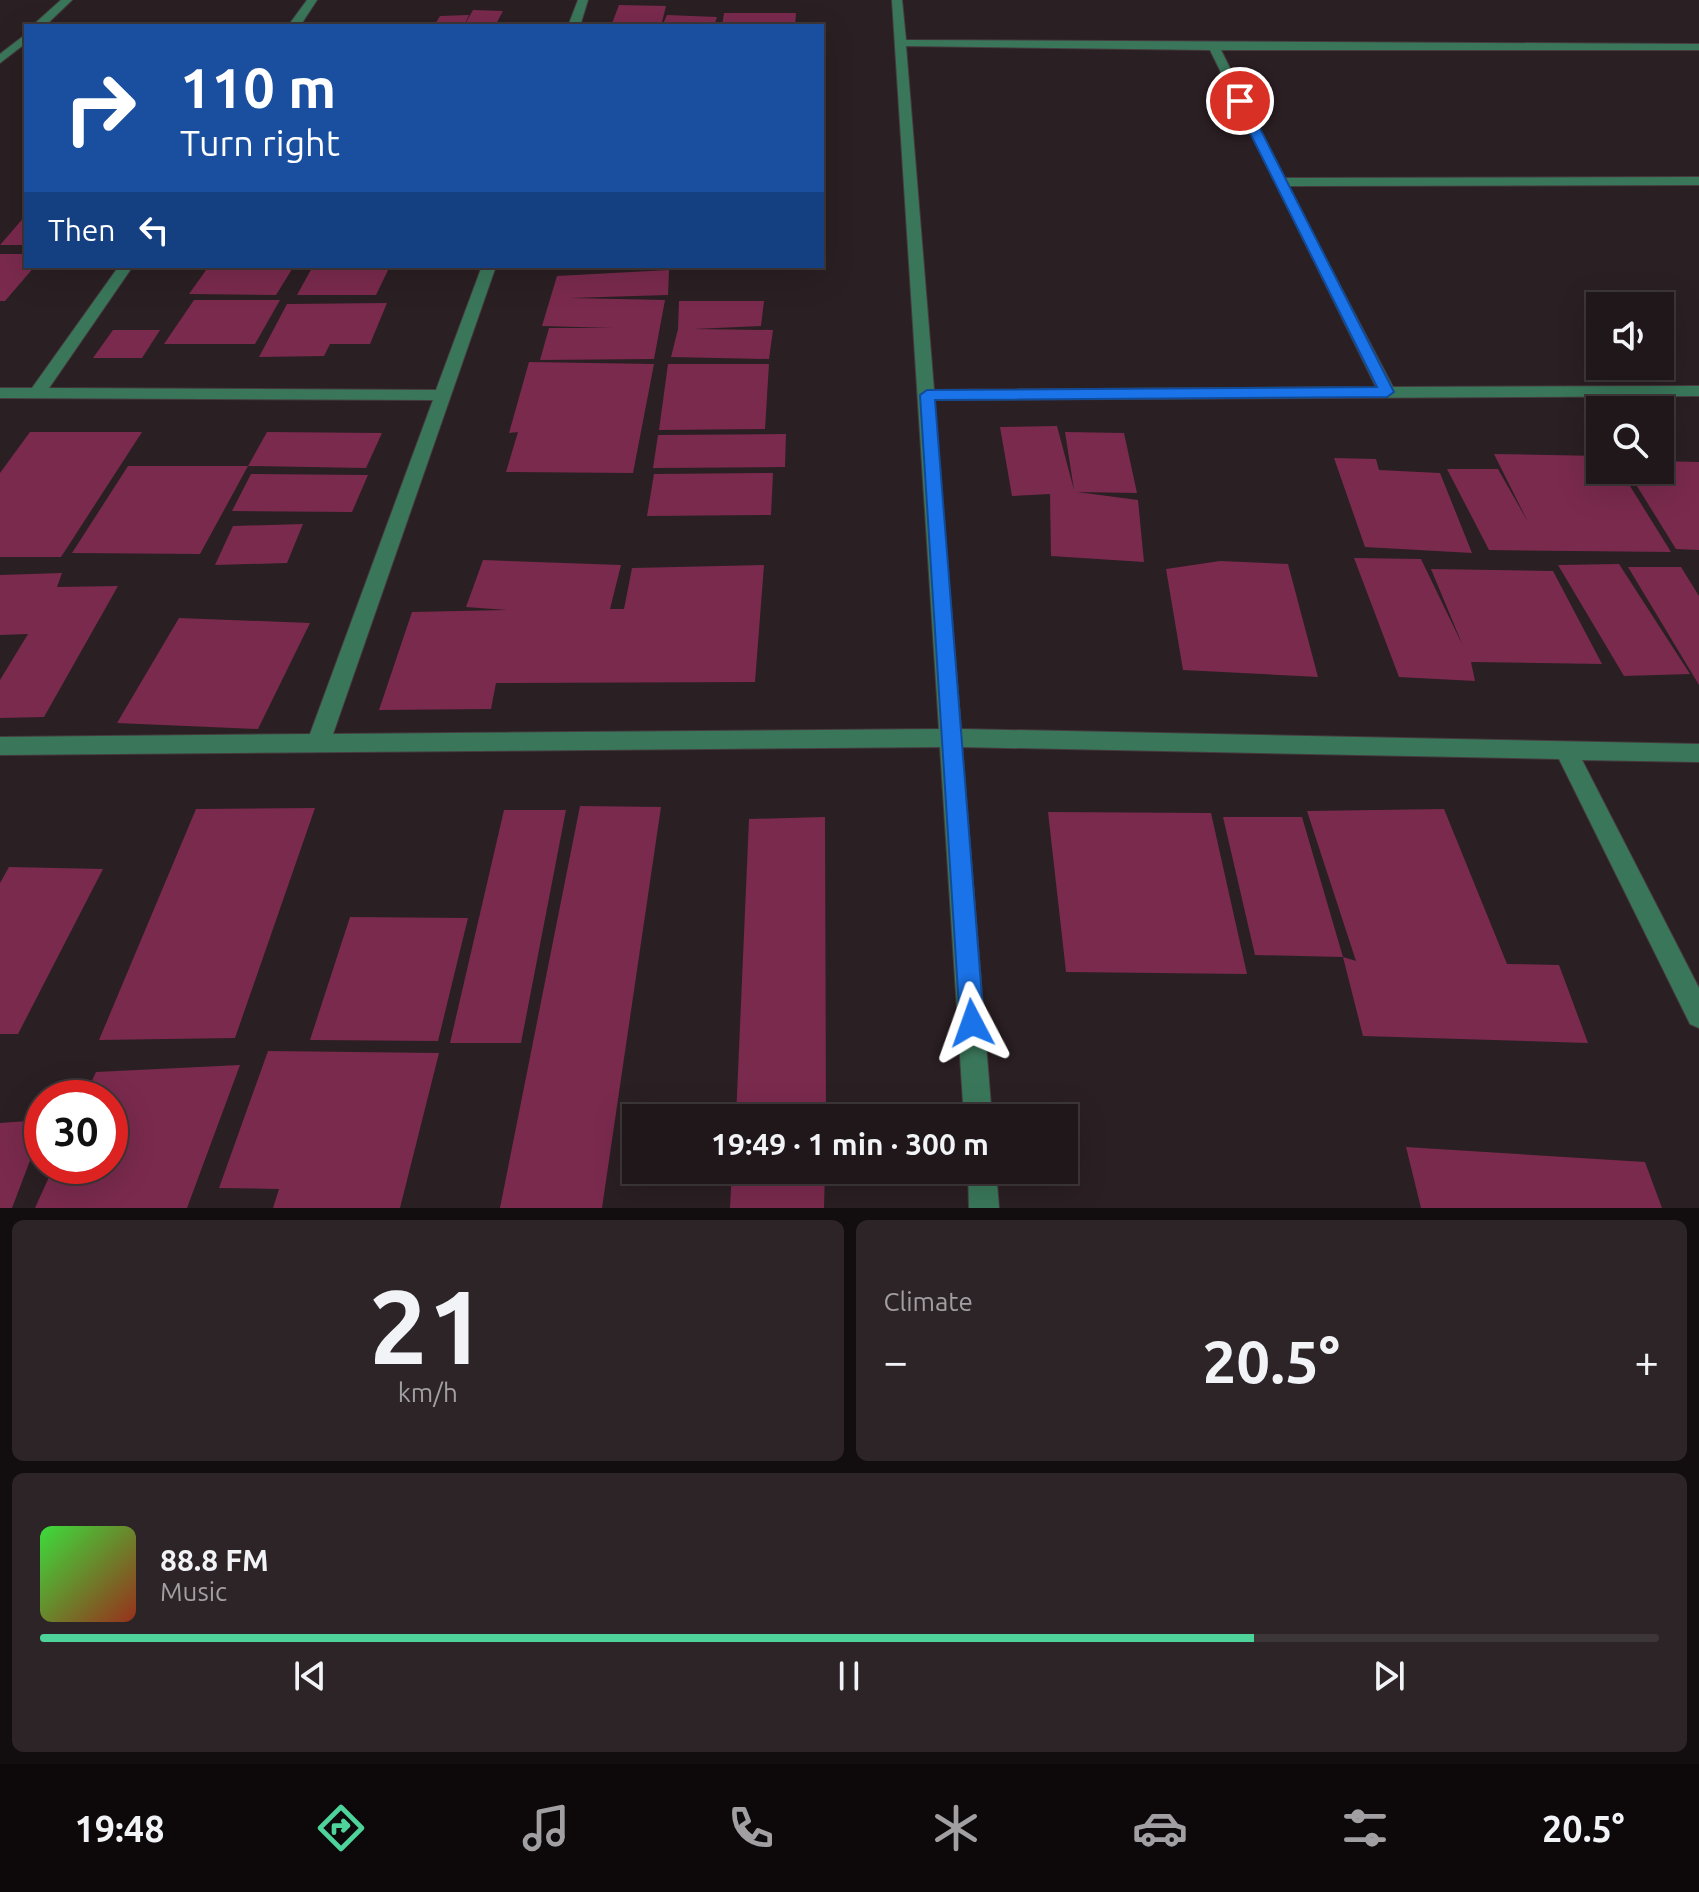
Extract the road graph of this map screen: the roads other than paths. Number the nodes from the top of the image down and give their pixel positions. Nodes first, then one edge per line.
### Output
1 (67, 0) edge
2 (312, 0) edge
3 (583, 0) edge
4 (897, 0) edge
5 (40, 24) edge
6 (295, 24) edge
7 (575, 24) edge
8 (24, 39) edge
9 (901, 43) junction
10 (1214, 47) junction
11 (1699, 47) edge
12 (0, 60) edge
13 (1699, 181) edge
14 (1279, 182) junction
15 (125, 268) edge
16 (488, 268) edge
17 (1699, 391) edge
18 (1387, 392) junction
19 (0, 393) edge
20 (37, 393) junction
21 (443, 395) junction
22 (927, 395) junction
23 (953, 738) junction
24 (318, 744) junction
25 (0, 746) edge
26 (1567, 752) junction
27 (1699, 753) edge
28 (1699, 1015) edge
29 (977, 1104) edge
30 (983, 1184) edge
31 (984, 1208) edge

1 - 5 street
2 - 6 street
3 - 7 street
4 - 9 street
8 - 12 street
9 - 10 street
9 - 22 street
10 - 11 street
10 - 14 street
13 - 14 street
14 - 18 street
15 - 20 street
16 - 21 street
17 - 18 street
18 - 22 street
19 - 20 street
20 - 21 street
21 - 24 street
22 - 23 street
23 - 24 street
23 - 26 street
23 - 29 street
24 - 25 street
26 - 27 street
26 - 28 street
30 - 31 street

